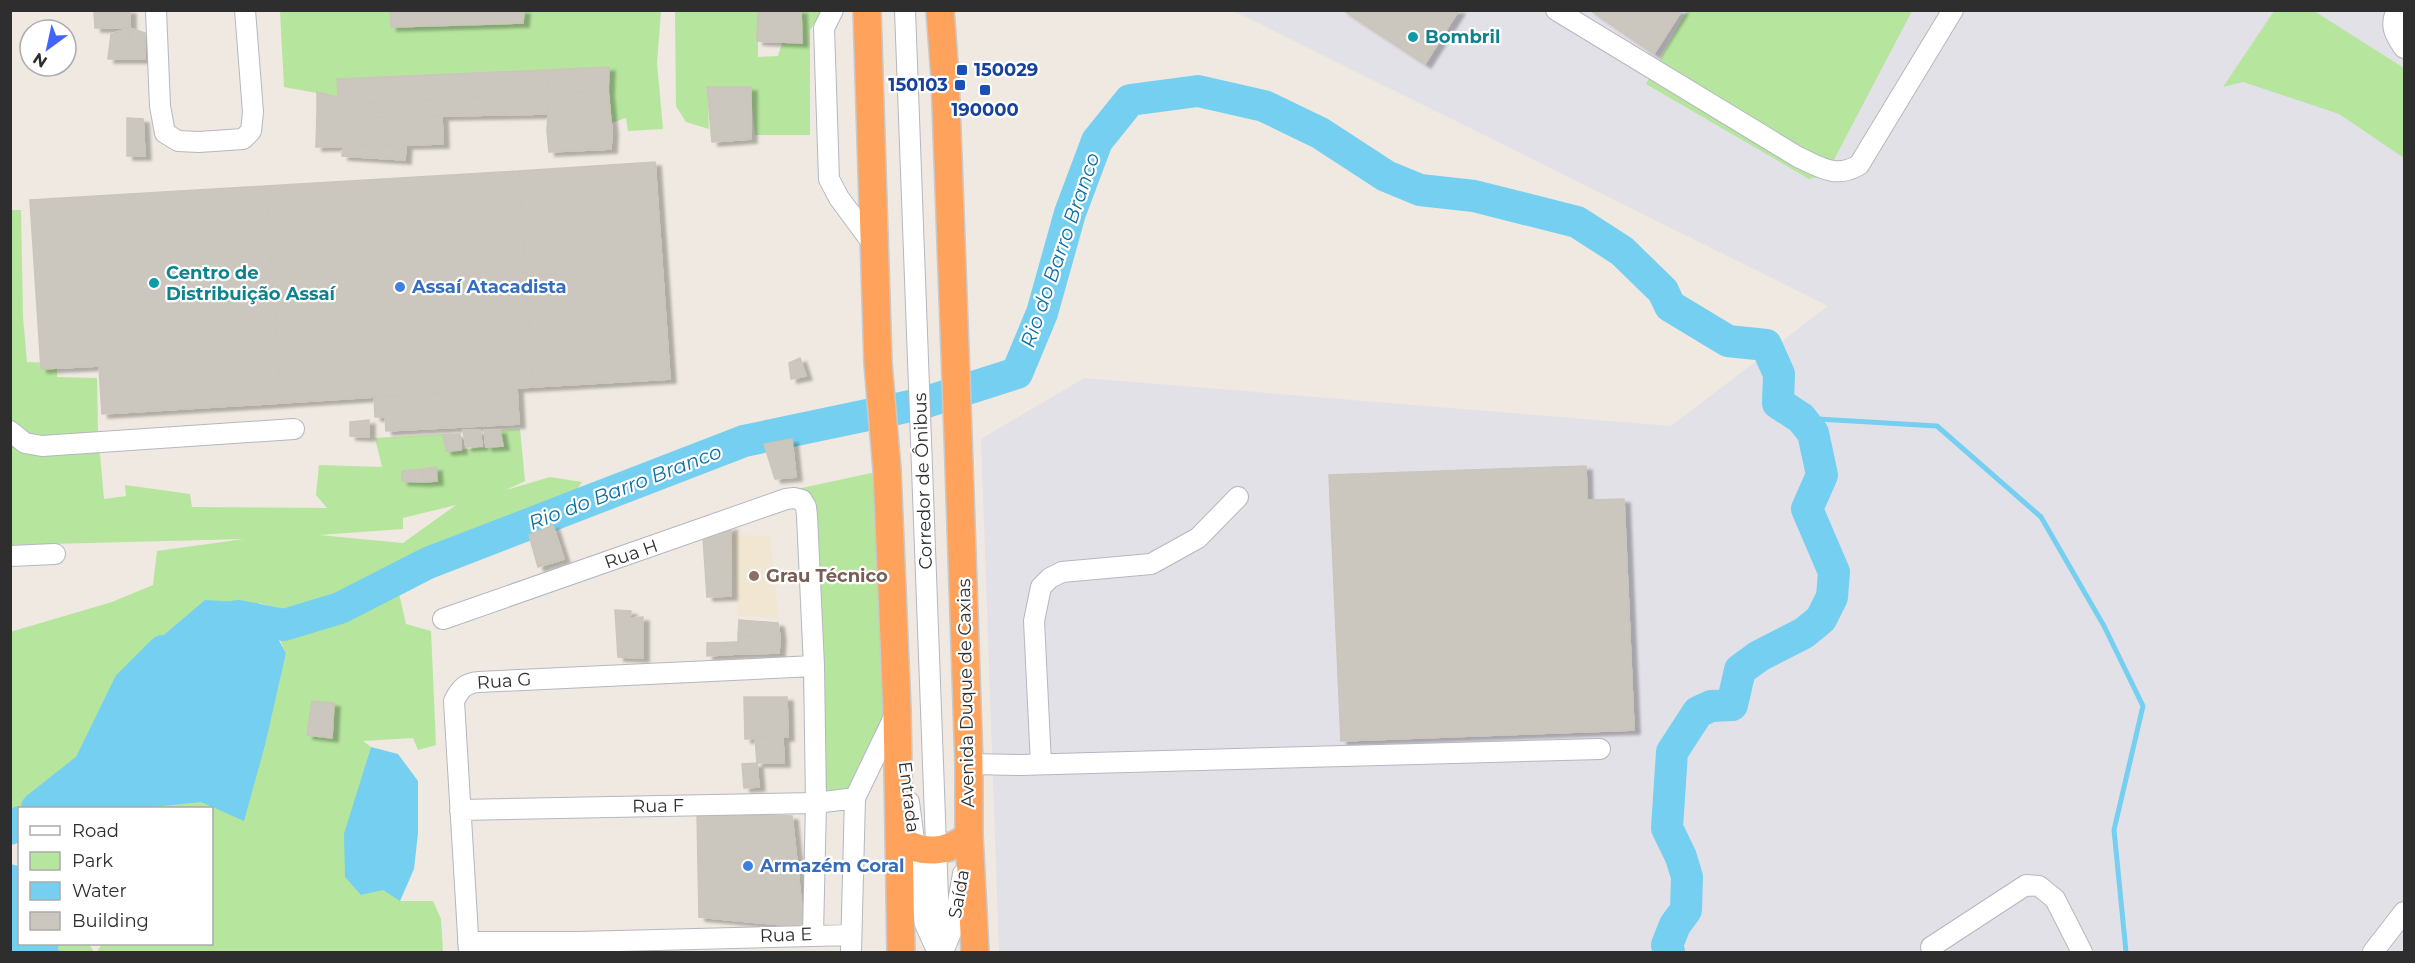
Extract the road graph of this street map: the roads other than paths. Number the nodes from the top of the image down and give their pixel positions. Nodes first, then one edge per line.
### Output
1 (156, 10) edge
2 (245, 10) edge
3 (833, 10) edge
4 (867, 10) edge
5 (904, 10) edge
6 (940, 10) edge
7 (960, 10) edge
8 (1556, 10) edge
9 (1953, 10) edge
10 (2397, 10) edge
11 (2404, 48) edge
12 (945, 76) junction
13 (873, 244) junction
14 (294, 429) dead end
15 (10, 431) edge
16 (1238, 497) dead end
17 (55, 554) dead end
18 (10, 556) edge
19 (443, 619) dead end
20 (814, 666) junction
21 (897, 710) junction
22 (1600, 749) dead end
23 (969, 764) junction
24 (1041, 764) junction
25 (855, 798) junction
26 (816, 803) junction
27 (460, 810) junction
28 (969, 835) junction
29 (917, 845) junction
30 (2404, 912) edge
31 (813, 934) junction
32 (469, 947) edge
33 (851, 947) edge
34 (1931, 947) dead end
35 (901, 952) edge
36 (940, 952) edge
37 (975, 952) edge
38 (2082, 952) edge
39 (2373, 952) edge

1 - 2 street
3 - 13 street
4 - 13 highway
5 - 29 street, Corredor de Ônibus
6 - 12 highway
7 - 12 highway
8 - 9 street
10 - 11 street
12 - 23 highway, Avenida Duque de Caxias
13 - 21 highway
14 - 15 street
16 - 24 street
17 - 18 street
19 - 20 street, Rua H
20 - 26 street
20 - 27 street, Rua G
21 - 25 street
21 - 29 highway
22 - 24 street
23 - 24 street
23 - 28 highway, Avenida Duque de Caxias
25 - 26 street, Rua F
25 - 33 street
26 - 27 street, Rua F
26 - 31 street
27 - 32 street, Rua G
28 - 29 highway
28 - 36 street, Saída
28 - 37 highway, Avenida Duque de Caxias
29 - 35 highway
29 - 36 street, Entrada
30 - 39 street
31 - 32 street, Rua E
31 - 33 street, Rua E
34 - 38 street

